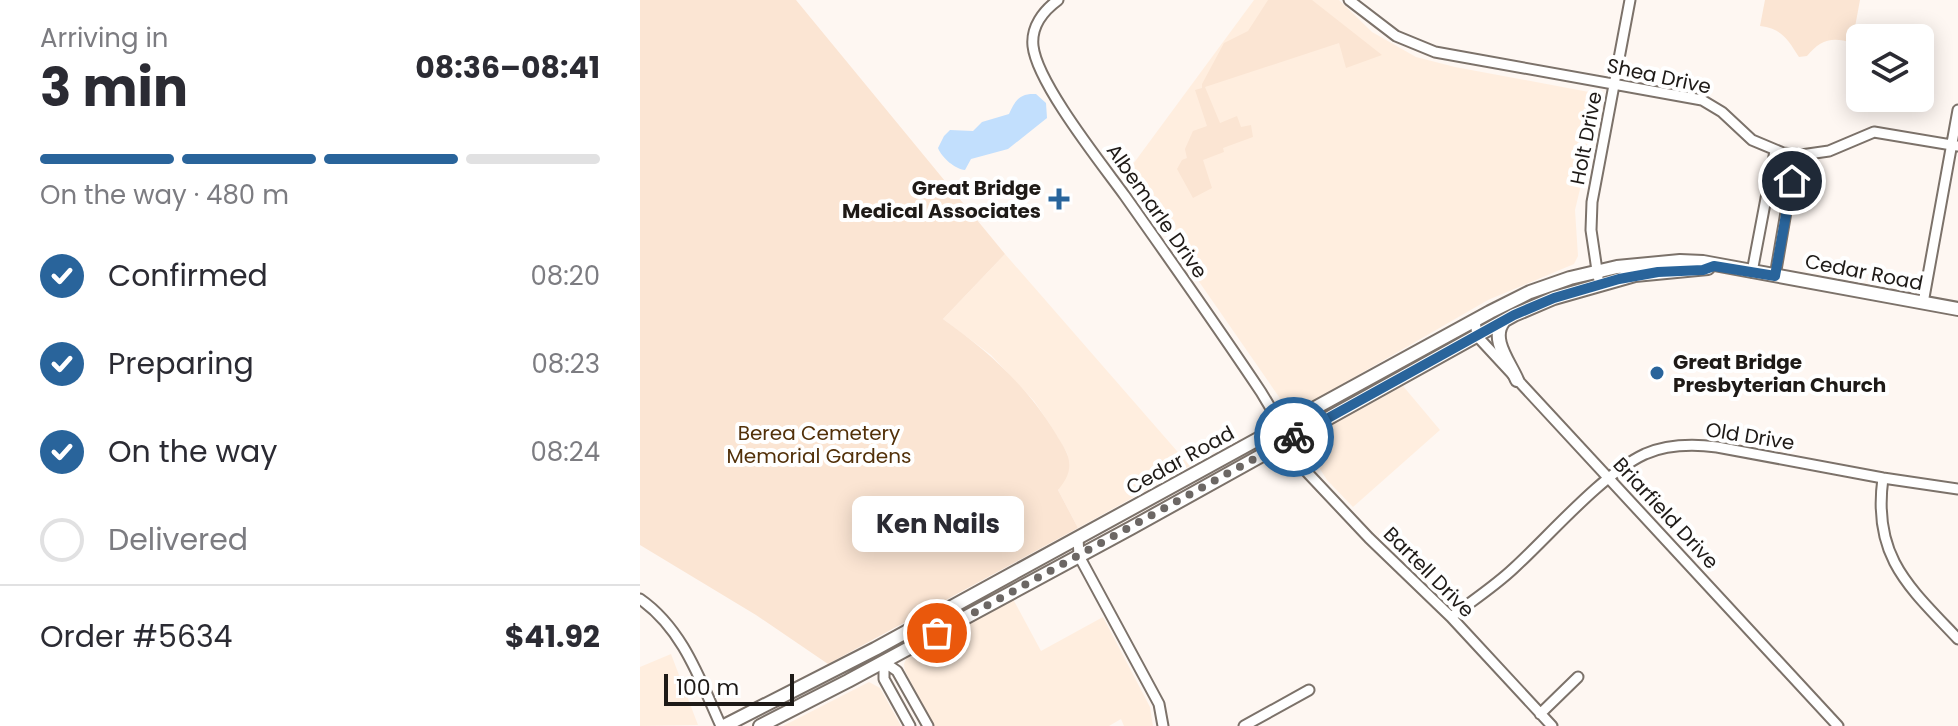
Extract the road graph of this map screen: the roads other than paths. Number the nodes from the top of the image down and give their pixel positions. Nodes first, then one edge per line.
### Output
1 (1058, 0) edge
2 (1349, 0) edge
3 (1630, 0) edge
4 (1615, 85) junction
5 (1958, 110) edge
6 (1955, 145) edge
7 (1775, 151) junction
8 (1796, 154) junction
9 (1752, 272) junction
10 (1775, 276) junction
11 (1598, 278) junction
12 (1923, 303) junction
13 (1958, 309) edge
14 (1475, 320) junction
15 (1505, 320) junction
16 (1477, 336) junction
17 (1517, 380) junction
18 (1282, 427) junction
19 (1286, 441) junction
20 (1609, 478) junction
21 (1883, 478) junction
22 (1958, 489) edge
23 (1078, 538) junction
24 (1079, 556) junction
25 (990, 586) junction
26 (640, 599) edge
27 (1451, 617) junction
28 (1958, 639) edge
29 (884, 662) junction
30 (848, 663) junction
31 (1578, 677) dead end
32 (1309, 690) dead end
33 (1540, 714) junction
34 (1251, 724) edge
35 (722, 726) edge
36 (760, 726) edge
37 (910, 726) edge
38 (928, 726) edge
39 (1163, 726) edge
40 (1552, 726) edge
41 (1838, 726) edge

1 - 18 street, Albemarle Drive
2 - 4 street, Shea Drive
3 - 4 street, Holt Drive
4 - 7 street, Shea Drive
4 - 11 street, Holt Drive
5 - 6 street
6 - 8 street, Shea Drive
6 - 12 street
7 - 8 street, Shea Drive
7 - 9 street
8 - 10 street
9 - 10 main road, Cedar Road
9 - 11 main road, Cedar Road
10 - 12 main road, Cedar Road
11 - 14 main road, Cedar Road
11 - 15 main road, Cedar Road
12 - 13 main road, Cedar Road
14 - 16 street
14 - 18 main road, Cedar Road
15 - 16 main road, Cedar Road
15 - 17 main road
16 - 17 street, Briarfield Drive
16 - 19 main road, Cedar Road
17 - 20 street, Briarfield Drive
18 - 19 street, Albemarle Drive
18 - 23 main road, Cedar Road
19 - 24 main road, Cedar Road
19 - 27 street, Bartell Drive
20 - 21 street, Old Drive
20 - 27 street, Old Drive
20 - 41 street, Briarfield Drive
21 - 22 street, Old Drive
21 - 28 street
23 - 24 street
23 - 25 main road, Cedar Road
24 - 29 main road, Cedar Road
24 - 39 street
25 - 29 main road
25 - 30 main road, Cedar Road
26 - 35 street
27 - 33 street, Bartell Drive
29 - 30 main road
29 - 36 main road, Cedar Road
29 - 37 street
29 - 38 street
30 - 35 main road, Cedar Road
31 - 33 street
32 - 34 street
33 - 40 street, Bartell Drive

